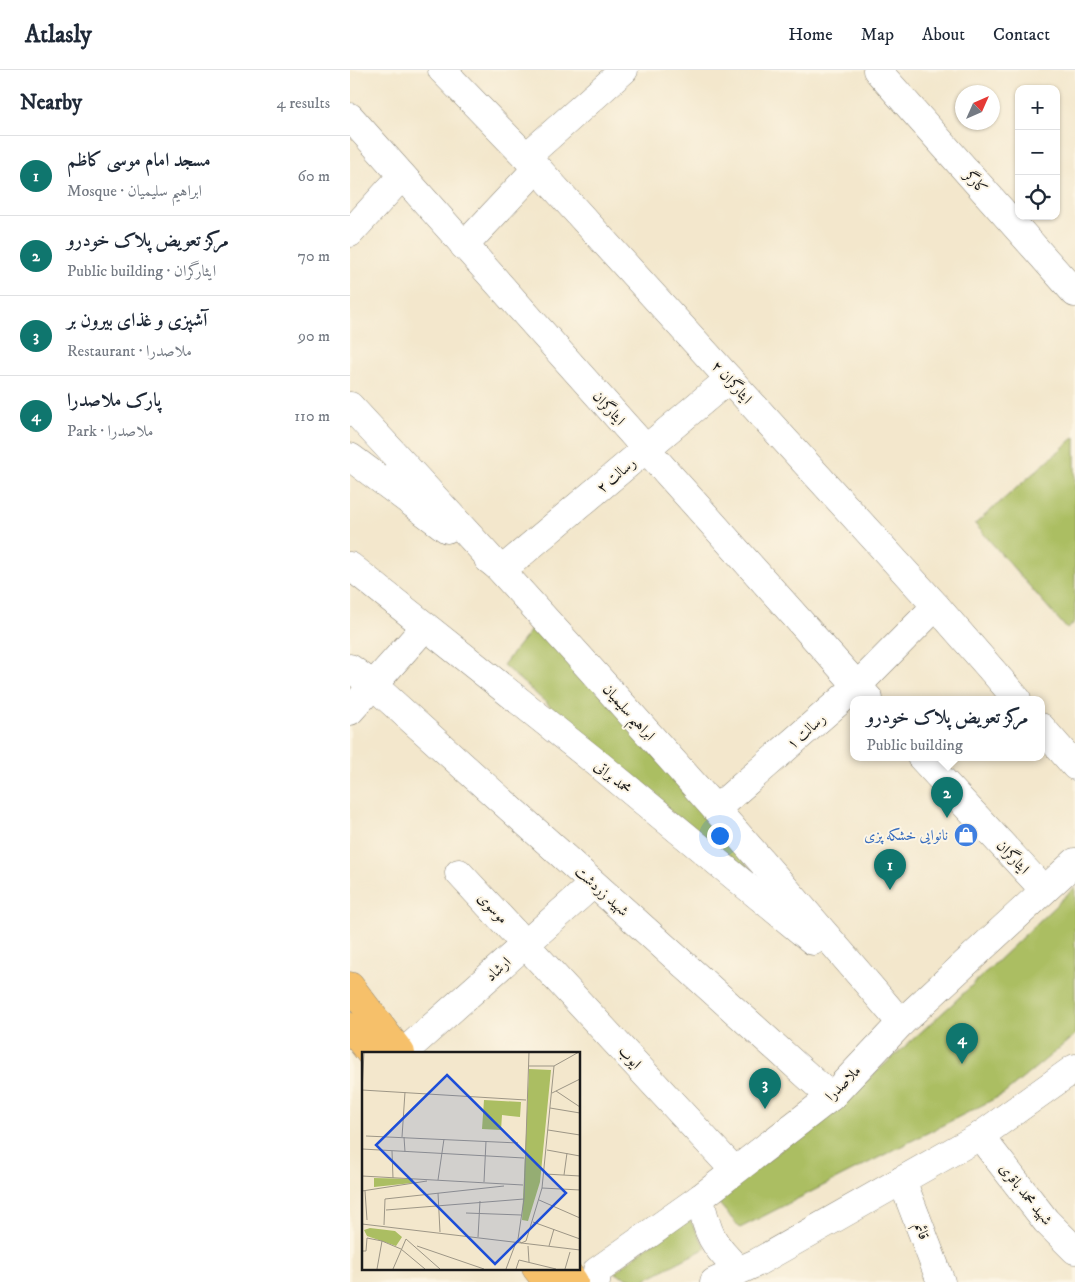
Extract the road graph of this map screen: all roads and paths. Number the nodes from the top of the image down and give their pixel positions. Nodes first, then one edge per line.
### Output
1 (442, 70) edge
2 (624, 70) edge
3 (877, 70) edge
4 (350, 117) edge
5 (532, 162) junction
6 (402, 176) junction
7 (350, 232) edge
8 (464, 246) junction
9 (1075, 293) edge
10 (729, 379) junction
11 (350, 406) edge
12 (646, 450) junction
13 (350, 457) edge
14 (350, 566) edge
15 (502, 570) junction
16 (936, 606) junction
17 (426, 627) junction
18 (350, 668) edge
19 (373, 685) junction
20 (863, 693) edge
21 (1014, 696) edge
22 (850, 703) edge
23 (350, 710) edge
24 (1045, 732) edge
25 (925, 761) edge
26 (1075, 766) edge
27 (716, 809) junction
28 (1075, 862) edge
29 (460, 873) dead end
30 (593, 884) junction
31 (1044, 890) junction
32 (526, 944) junction
33 (350, 986) edge
34 (873, 991) junction
35 (901, 1023) junction
36 (350, 1027) edge
37 (369, 1052) edge
38 (401, 1052) edge
39 (403, 1052) edge
40 (1071, 1078) edge
41 (831, 1097) junction
42 (980, 1136) junction
43 (734, 1170) junction
44 (902, 1180) junction
45 (700, 1198) junction
46 (1075, 1250) edge
47 (538, 1270) edge
48 (565, 1270) edge
49 (754, 1272) edge
50 (547, 1282) edge
51 (574, 1282) edge
52 (596, 1282) edge
53 (714, 1282) edge
54 (941, 1282) edge

1 - 5 street, ایثارگران ۲
2 - 5 street
3 - 9 street, کارگر
4 - 6 street, ایثارگران
5 - 8 street
5 - 10 street, ایثارگران ۲
6 - 7 street
6 - 8 street, ایثارگران
8 - 12 street, ایثارگران
10 - 12 street, رسالت ۲
10 - 16 street, ایثارگران ۲
11 - 15 street, ابراهیم سلیمیان
12 - 15 street, رسالت ۲
12 - 20 street, ایثارگران
13 - 15 street
14 - 17 street, محمد براتی
15 - 27 street, ابراهیم سلیمیان
16 - 20 street, رسالت ۱
16 - 21 street, ایثارگران ۲
17 - 19 street
17 - 34 street, محمد براتی
18 - 19 street, شهید زردشت
19 - 23 street
19 - 30 street, شهید زردشت
22 - 27 street, رسالت ۱
24 - 26 street
25 - 31 street, ایثارگران
27 - 34 street, ابراهیم سلیمیان
28 - 31 street, ملاصدرا
29 - 32 street, موسوی
30 - 32 street, ارشاد
30 - 41 street, شهید زردشت
31 - 35 street, ملاصدرا
32 - 39 street, ارشاد
32 - 43 street, ایوب
33 - 38 main road
34 - 35 street, ابراهیم سلیمیان
35 - 41 street, ملاصدرا
36 - 37 main road
40 - 42 street
41 - 43 street, ملاصدرا
42 - 44 street
42 - 46 street, شهید محمد باقری
43 - 45 street, ملاصدرا
44 - 49 street
44 - 54 street, قائم
45 - 49 street
45 - 52 street, ملاصدرا
47 - 50 main road
48 - 51 main road
49 - 53 street

